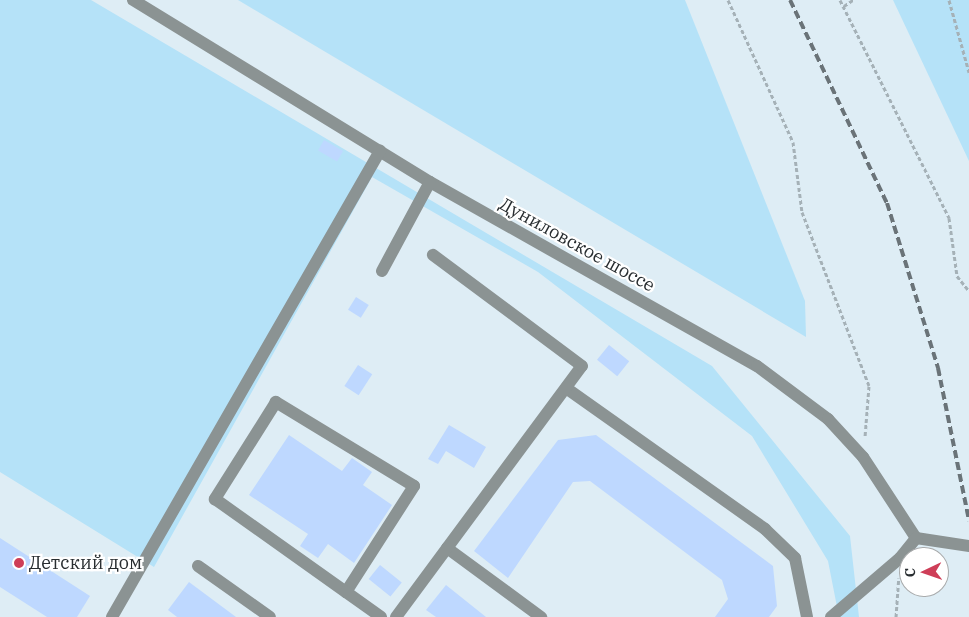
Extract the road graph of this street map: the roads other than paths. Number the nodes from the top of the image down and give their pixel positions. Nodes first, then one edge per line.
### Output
1 (133, 0) edge
2 (380, 151) junction
3 (430, 182) junction
4 (433, 255) dead end
5 (382, 271) dead end
6 (566, 388) junction
7 (916, 538) junction
8 (969, 546) edge
9 (447, 548) junction
10 (198, 566) dead end
11 (346, 592) junction
12 (403, 614) edge
13 (112, 617) edge
14 (270, 617) edge
15 (381, 617) edge
16 (541, 617) edge
17 (807, 617) edge
18 (831, 617) edge

1 - 2 street, Дуниловское шоссе
2 - 3 street, Дуниловское шоссе
2 - 13 street
3 - 5 street
3 - 7 street, Дуниловское шоссе
4 - 6 street
6 - 9 street
6 - 17 street
7 - 8 street
7 - 18 street
9 - 12 street
9 - 16 street
10 - 14 street
11 - 11 street
11 - 15 street

